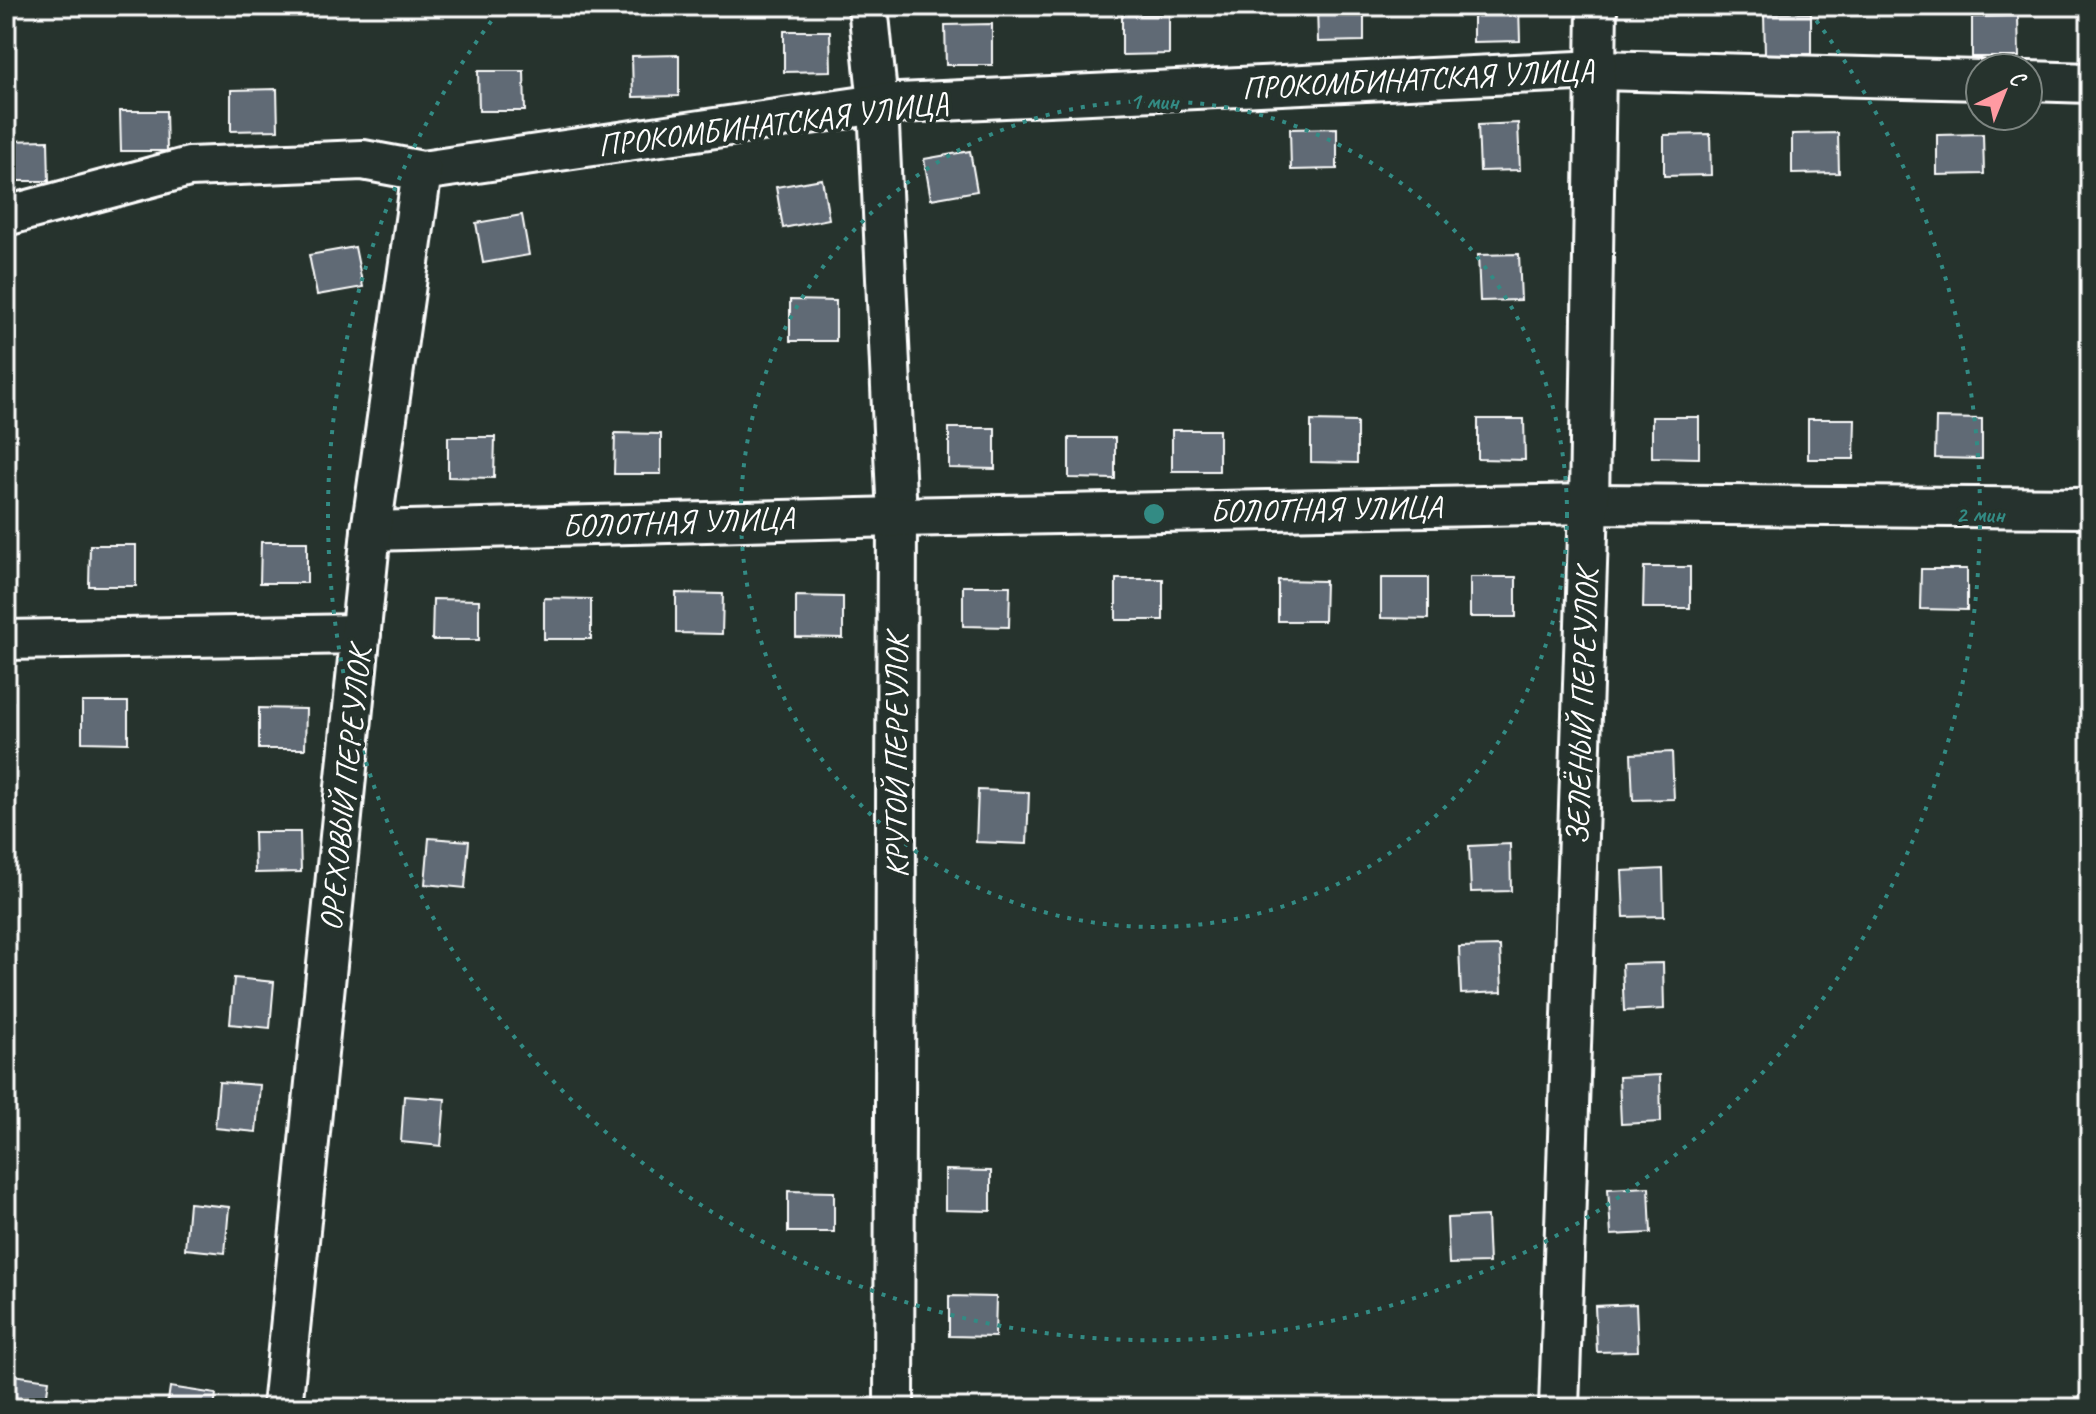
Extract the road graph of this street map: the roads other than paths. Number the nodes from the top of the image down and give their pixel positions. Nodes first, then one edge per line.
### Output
1 (868, 6) edge
2 (1597, 6) edge
3 (1598, 70) junction
4 (1964, 80) edge
5 (2044, 82) edge
6 (2090, 83) edge
7 (878, 104) junction
8 (422, 171) junction
9 (6, 216) edge
10 (1589, 504) junction
11 (2090, 508) edge
12 (897, 517) junction
13 (371, 531) junction
14 (361, 634) junction
15 (6, 640) edge
16 (282, 1408) edge
17 (894, 1408) edge
18 (1559, 1408) edge

1 - 7 street, КРУТОЙ ПЕРЕУЛОК
2 - 3 street, ЗЕЛЁНЫЙ ПЕРЕУЛОК
3 - 4 street, ПРОКОМБИНАТСКАЯ УЛИЦА
3 - 7 street, ПРОКОМБИНАТСКАЯ УЛИЦА
3 - 10 street, ЗЕЛЁНЫЙ ПЕРЕУЛОК
5 - 6 street
7 - 8 street, ПРОКОМБИНАТСКАЯ УЛИЦА
7 - 12 street, КРУТОЙ ПЕРЕУЛОК
8 - 9 street, ПРОКОМБИНАТСКАЯ УЛИЦА
8 - 13 street, ОРЕХОВЫЙ ПЕРЕУЛОК
10 - 11 street, БОЛОТНАЯ УЛИЦА
10 - 12 street, БОЛОТНАЯ УЛИЦА
10 - 18 street, ЗЕЛЁНЫЙ ПЕРЕУЛОК
12 - 13 street, БОЛОТНАЯ УЛИЦА
12 - 17 street, КРУТОЙ ПЕРЕУЛОК
13 - 14 street, ОРЕХОВЫЙ ПЕРЕУЛОК
14 - 15 street
14 - 16 street, ОРЕХОВЫЙ ПЕРЕУЛОК

